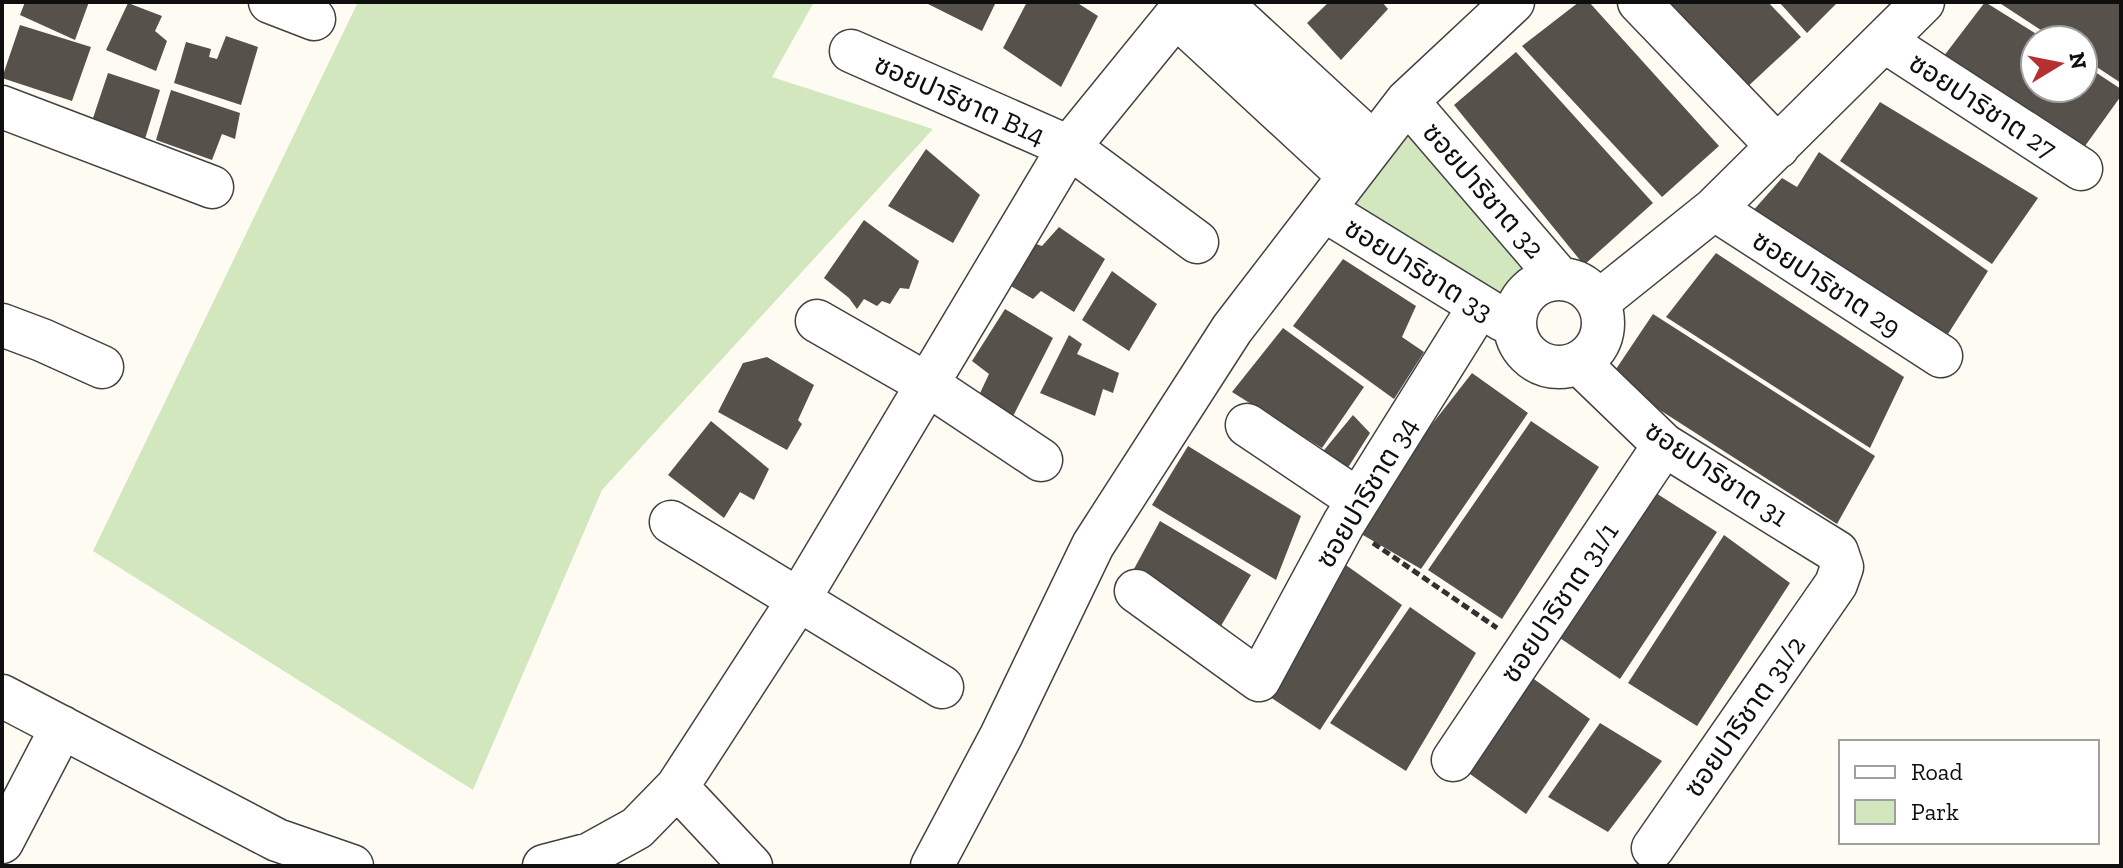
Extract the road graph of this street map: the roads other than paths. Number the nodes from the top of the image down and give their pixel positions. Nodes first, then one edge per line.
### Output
1 (270, 2) edge
2 (1220, 2) edge
3 (1513, 2) edge
4 (1639, 2) edge
5 (1923, 2) edge
6 (1181, 9) edge
7 (314, 19) dead end
8 (1884, 41) junction
9 (851, 51) dead end
10 (1407, 101) junction
11 (2, 107) edge
12 (1069, 147) junction
13 (1778, 147) junction
14 (1361, 160) junction
15 (2081, 169) dead end
16 (212, 187) dead end
17 (1714, 209) junction
18 (1324, 210) junction
19 (1197, 242) dead end
20 (1560, 279) junction
21 (1598, 302) junction
22 (1479, 307) junction
23 (817, 321) dead end
24 (2, 325) edge
25 (1515, 327) junction
26 (1941, 356) dead end
27 (1579, 363) junction
28 (102, 367) dead end
29 (927, 384) junction
30 (1247, 425) dead end
31 (1664, 445) junction
32 (1041, 460) dead end
33 (1351, 512) junction
34 (671, 522) dead end
35 (1836, 584) joint
36 (1136, 591) dead end
37 (799, 599) junction
38 (942, 687) dead end
39 (2, 696) edge
40 (62, 727) junction
41 (1453, 760) dead end
42 (677, 787) junction
43 (2, 842) edge
44 (1653, 848) dead end
45 (271, 853) edge
46 (352, 866) edge
47 (544, 866) edge
48 (751, 866) edge
49 (932, 866) edge

1 - 7 street
2 - 14 street
3 - 10 street
4 - 13 street
5 - 8 street
6 - 12 street
6 - 14 street
8 - 13 street
8 - 15 street, ซอยปาริชาต 27
9 - 12 street, ซอยปาริชาต B14
10 - 14 street
10 - 20 street, ซอยปาริชาต 32
11 - 16 street
12 - 19 street, ซอยปาริชาต B14
12 - 29 street
13 - 17 street
14 - 18 street
17 - 21 street
17 - 26 street, ซอยปาริชาต 29
18 - 22 street, ซอยปาริชาต 33
18 - 49 street
20 - 21 street
20 - 25 street
21 - 27 street
22 - 25 street, ซอยปาริชาต 33
22 - 33 street, ซอยปาริชาต 34
23 - 29 street
24 - 28 street
25 - 27 street
27 - 31 street, ซอยปาริชาต 31
29 - 32 street
29 - 37 street
30 - 33 street
31 - 35 street, ซอยปาริชาต 31
31 - 41 street, ซอยปาริชาต 31/1
33 - 36 street, ซอยปาริชาต 34
34 - 37 street
35 - 44 street, ซอยปาริชาต 31/2
37 - 38 street
37 - 42 street
39 - 40 street
40 - 43 street
40 - 45 street
42 - 47 street
42 - 48 street
45 - 46 street

